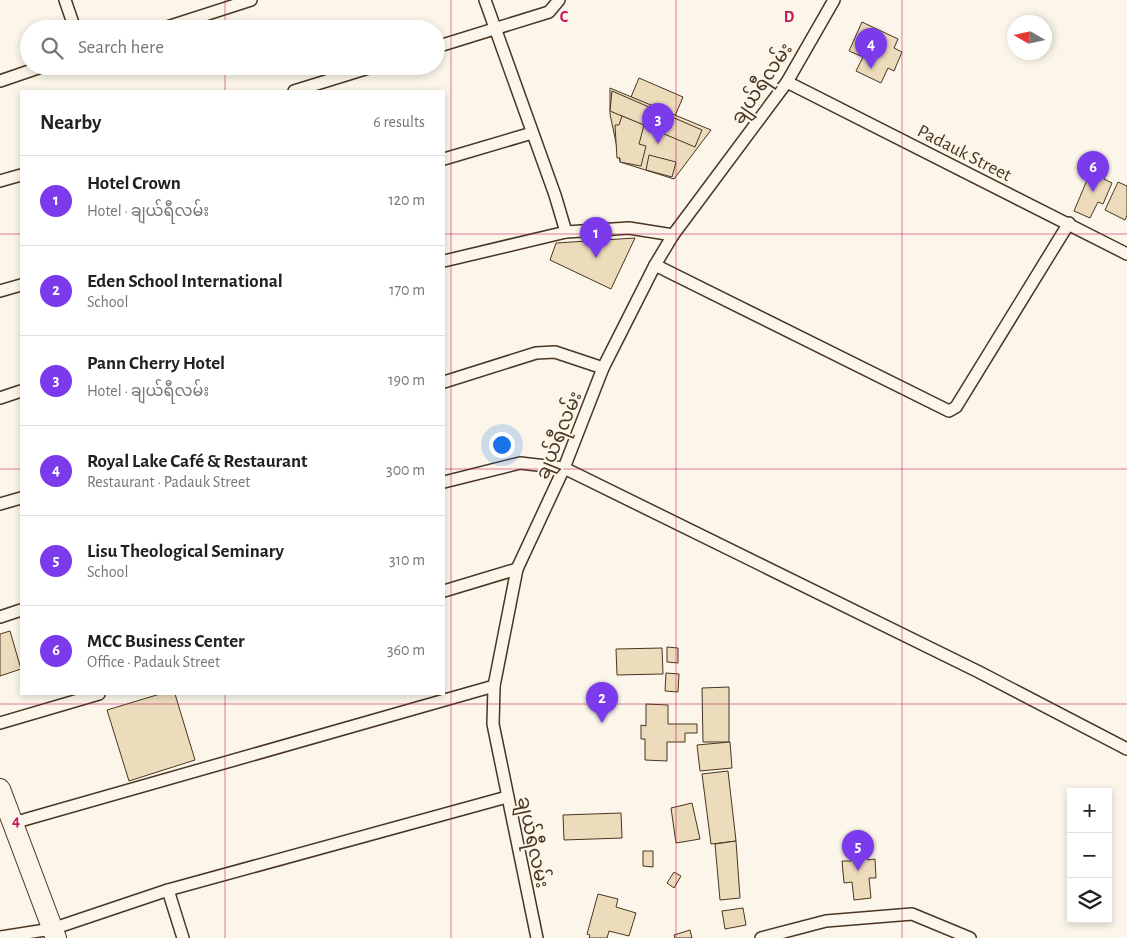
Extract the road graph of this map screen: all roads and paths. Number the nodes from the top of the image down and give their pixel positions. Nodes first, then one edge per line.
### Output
1 (65, 0) edge
2 (251, 0) edge
3 (485, 0) edge
4 (559, 0) edge
5 (834, 0) edge
6 (72, 20) edge
7 (189, 20) edge
8 (495, 29) junction
9 (445, 44) edge
10 (20, 74) edge
11 (346, 75) edge
12 (0, 80) edge
13 (787, 82) junction
14 (297, 90) edge
15 (532, 133) junction
16 (445, 159) edge
17 (20, 175) edge
18 (0, 182) edge
19 (1069, 224) junction
20 (566, 232) junction
21 (673, 235) junction
22 (1127, 254) edge
23 (445, 261) edge
24 (655, 265) junction
25 (20, 285) edge
26 (0, 291) edge
27 (603, 368) junction
28 (445, 382) edge
29 (20, 391) edge
30 (0, 398) edge
31 (564, 468) junction
32 (445, 482) edge
33 (20, 498) edge
34 (0, 504) edge
35 (518, 569) junction
36 (445, 591) edge
37 (20, 610) edge
38 (0, 617) edge
39 (494, 686) junction
40 (96, 695) edge
41 (0, 723) edge
42 (1127, 749) edge
43 (0, 790) edge
44 (507, 797) junction
45 (13, 823) junction
46 (168, 890) junction
47 (54, 933) edge
48 (0, 936) edge
49 (183, 938) edge
50 (537, 938) edge
51 (762, 938) edge
52 (970, 938) edge

1 - 6 street
2 - 7 street
3 - 8 street
4 - 8 street
5 - 13 street, ချယ်ရီလမ်း
8 - 9 street
8 - 15 street
10 - 12 street
11 - 14 street
13 - 19 street, Padauk Street
13 - 21 street, ချယ်ရီလမ်း
15 - 16 street
15 - 20 street
17 - 18 street
19 - 22 street, Padauk Street
19 - 24 street
20 - 21 street
20 - 23 street
21 - 24 street, ချယ်ရီလမ်း
24 - 27 street, ချယ်ရီလမ်း
25 - 26 street
27 - 28 street
27 - 31 street, ချယ်ရီလမ်း
29 - 30 street
31 - 32 street
31 - 35 street, ချယ်ရီလမ်း
31 - 42 street
33 - 34 street
35 - 36 street
35 - 39 street, ချယ်ရီလမ်း
37 - 38 street
39 - 44 street, ချယ်ရီလမ်း
39 - 45 street
40 - 41 street
43 - 45 highway
44 - 46 street
44 - 50 street, ချယ်ရီလမ်း
45 - 47 highway
46 - 47 street
46 - 49 street
47 - 48 street
51 - 52 street

